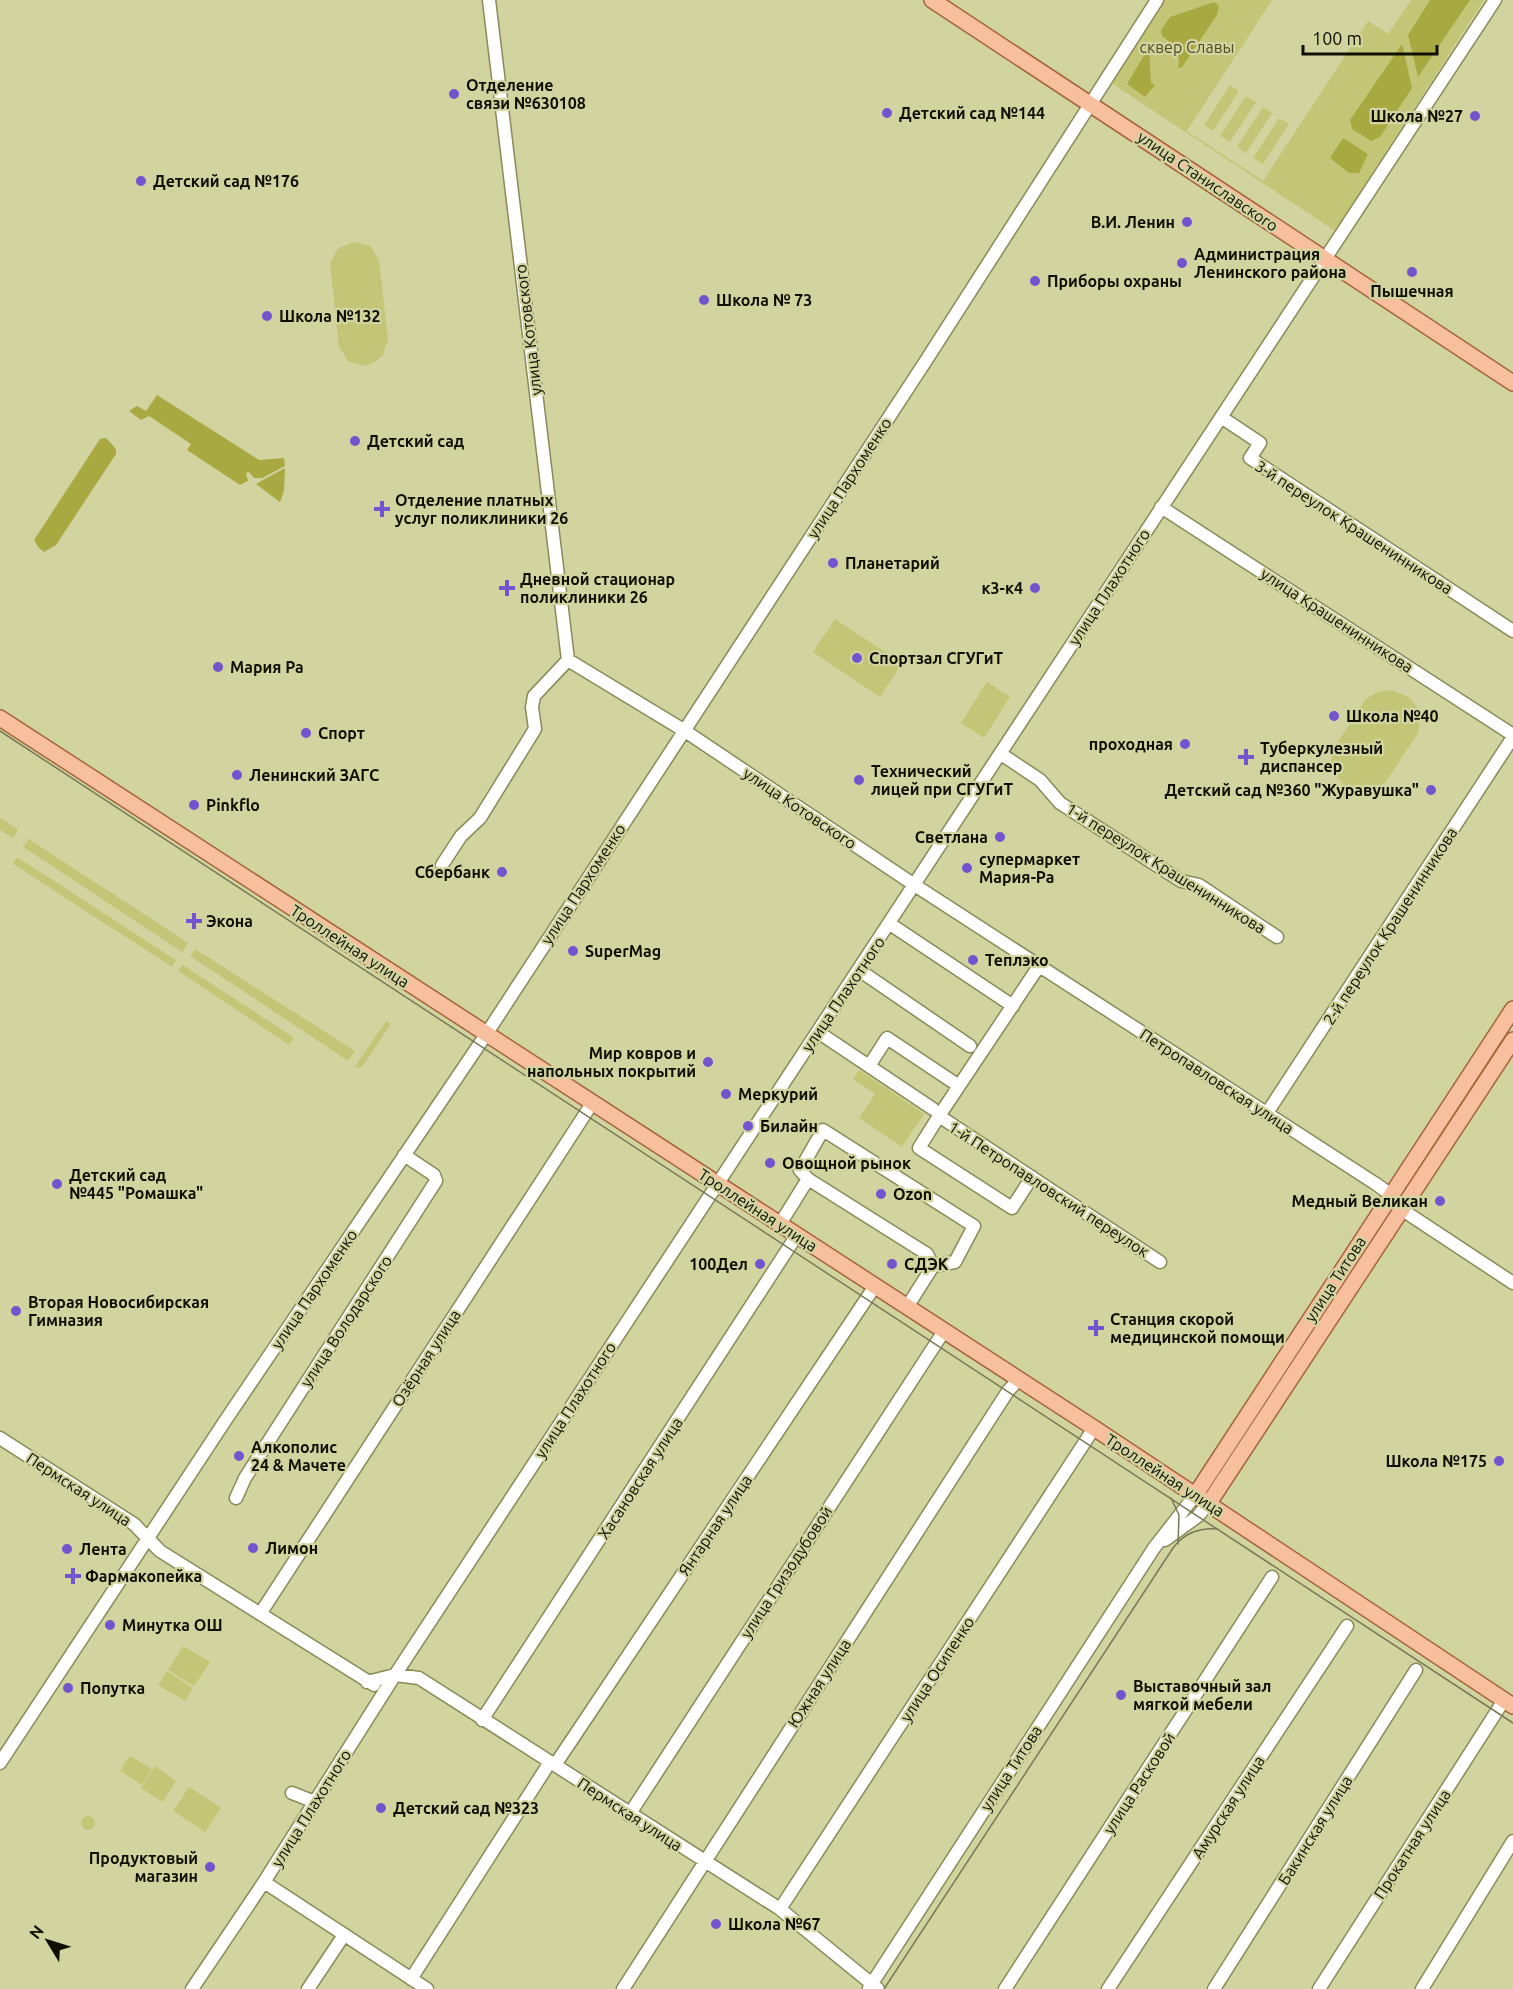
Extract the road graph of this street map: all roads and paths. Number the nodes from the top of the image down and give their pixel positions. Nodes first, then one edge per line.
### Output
1 (489, 0) edge
2 (932, 0) edge
3 (1157, 0) edge
4 (1495, 0) edge
5 (1090, 102) junction
6 (1324, 258) junction
7 (1513, 383) edge
8 (1221, 417) junction
9 (1161, 507) junction
10 (1513, 631) edge
11 (568, 660) junction
12 (0, 718) edge
13 (685, 731) junction
14 (1513, 736) edge
15 (1001, 754) junction
16 (442, 865) dead end
17 (916, 886) junction
18 (890, 924) junction
19 (1277, 937) dead end
20 (1039, 966) junction
21 (859, 970) junction
22 (1013, 1005) junction
23 (1513, 1009) edge
24 (818, 1032) junction
25 (487, 1034) junction
26 (1513, 1040) edge
27 (970, 1046) dead end
28 (869, 1066) junction
29 (959, 1086) junction
30 (593, 1102) junction
31 (936, 1113) junction
32 (1267, 1113) junction
33 (404, 1155) junction
34 (1032, 1177) junction
35 (808, 1179) junction
36 (718, 1183) junction
37 (1390, 1194) junction
38 (1401, 1209) junction
39 (780, 1224) junction
40 (798, 1235) junction
41 (1160, 1262) dead end
42 (933, 1266) junction
43 (1513, 1283) edge
44 (875, 1286) junction
45 (907, 1306) junction
46 (944, 1331) junction
47 (1019, 1379) junction
48 (1094, 1428) junction
49 (0, 1438) edge
50 (1196, 1494) junction
51 (236, 1498) dead end
52 (1209, 1503) junction
53 (148, 1539) junction
54 (1154, 1548) junction
55 (1272, 1576) dead end
56 (260, 1614) junction
57 (1347, 1626) dead end
58 (1416, 1670) dead end
59 (395, 1675) junction
60 (367, 1682) junction
61 (386, 1690) junction
62 (1508, 1703) edge
63 (482, 1720) junction
64 (0, 1763) edge
65 (553, 1764) junction
66 (292, 1793) dead end
67 (315, 1802) junction
68 (629, 1815) junction
69 (1513, 1842) edge
70 (703, 1862) junction
71 (264, 1882) junction
72 (780, 1909) junction
73 (344, 1935) junction
74 (412, 1983) edge
75 (873, 1987) edge
76 (192, 1989) edge
77 (308, 1989) edge
78 (427, 1989) edge
79 (623, 1989) edge
80 (1005, 1989) edge
81 (1108, 1989) edge
82 (1214, 1989) edge
83 (1319, 1989) edge
84 (1422, 1989) edge

1 - 11 street, улица Котовского
2 - 5 main road, улица Станиславского
3 - 5 street, улица Пархоменко
4 - 6 street, улица Плахотного
5 - 6 main road, улица Станиславского
5 - 13 street, улица Пархоменко
6 - 7 main road, улица Станиславского
6 - 8 street, улица Плахотного
8 - 9 street, улица Плахотного
8 - 10 street, 3-й переулок Крашенинникова
9 - 14 street, улица Крашенинникова
9 - 15 street, улица Плахотного
11 - 13 street, улица Котовского
11 - 16 street
12 - 25 main road, Троллейная улица
13 - 17 street, улица Котовского
13 - 25 street, улица Пархоменко
14 - 32 street, 2-й переулок Крашенинникова
15 - 17 street, улица Плахотного
15 - 19 street, 1-й переулок Крашенинникова
17 - 18 street, улица Плахотного
17 - 20 street, Петропавловская улица
18 - 21 street, улица Плахотного
18 - 22 street
20 - 22 street, 1-й Петропавловский переулок
20 - 32 street, Петропавловская улица
21 - 24 street, улица Плахотного
21 - 27 street
22 - 29 street, 1-й Петропавловский переулок
23 - 37 main road, улица Титова
24 - 28 street, 1-й Петропавловский переулок
24 - 36 street, улица Плахотного
25 - 30 main road, Троллейная улица
25 - 33 street, улица Пархоменко
26 - 38 main road, улица Титова
28 - 29 street
28 - 31 street, 1-й Петропавловский переулок
29 - 31 street, 1-й Петропавловский переулок
30 - 36 main road, Троллейная улица
30 - 56 street, Озёрная улица
31 - 34 street, 1-й Петропавловский переулок
31 - 34 street
32 - 37 street, Петропавловская улица
33 - 51 street, улица Володарского
33 - 53 street, улица Пархоменко
34 - 41 street, 1-й Петропавловский переулок
35 - 39 street
35 - 42 street
35 - 42 street
36 - 39 main road, Троллейная улица
36 - 59 street, улица Плахотного
37 - 38 street, Петропавловская улица
37 - 50 main road, улица Титова
38 - 43 street, Петропавловская улица
38 - 52 main road, улица Титова
39 - 40 main road, Троллейная улица
40 - 44 main road, Троллейная улица
40 - 63 street, Хасановская улица
42 - 45 street
44 - 45 main road, Троллейная улица
44 - 65 street, Янтарная улица
45 - 46 main road, Троллейная улица
46 - 47 main road, Троллейная улица
46 - 68 street, улица Гризодубовой
47 - 48 main road, Троллейная улица
47 - 70 street, Южная улица
48 - 50 main road, Троллейная улица
48 - 72 street, улица Осипенко
49 - 53 street, Пермская улица
50 - 52 main road, Троллейная улица
50 - 54 street, улица Титова
52 - 54 street, улица Титова
52 - 62 main road, Троллейная улица
53 - 56 street, Пермская улица
53 - 64 street, улица Пархоменко
54 - 75 street, улица Титова
55 - 80 street, улица Расковой
56 - 60 street, Пермская улица
57 - 81 street, Амурская улица
58 - 82 street, Бакинская улица
59 - 60 street, Пермская улица
59 - 61 street, улица Плахотного
59 - 63 street, Пермская улица
60 - 61 street, Пермская улица
61 - 67 street, улица Плахотного
62 - 83 street, Прокатная улица
63 - 65 street, Пермская улица
65 - 68 street, Пермская улица
65 - 74 street, Янтарная улица
66 - 67 street
67 - 71 street, улица Плахотного
68 - 70 street, Пермская улица
69 - 84 street
70 - 72 street, Пермская улица
70 - 79 street, Южная улица
71 - 73 street
71 - 76 street, улица Плахотного
72 - 75 street, Пермская улица
73 - 74 street
73 - 77 street
74 - 78 street

